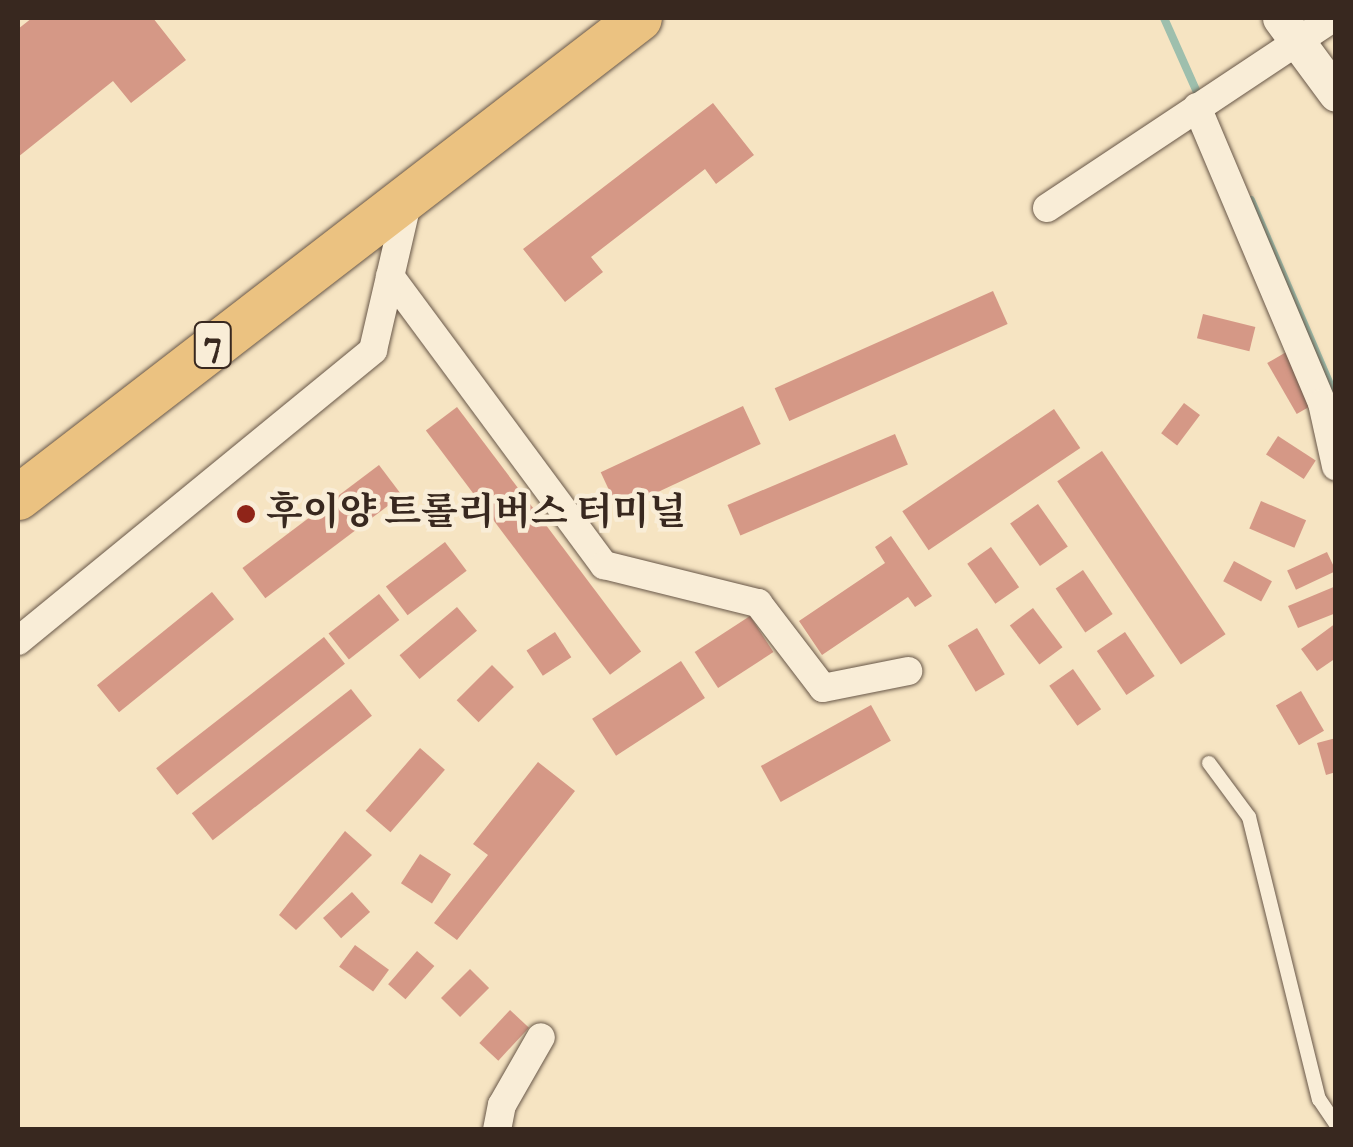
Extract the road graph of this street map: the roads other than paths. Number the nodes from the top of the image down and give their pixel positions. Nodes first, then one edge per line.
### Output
1 (639, 18) edge
2 (1332, 18) edge
3 (1289, 29) edge
4 (1336, 94) edge
5 (1197, 106) junction
6 (409, 194) junction
7 (1047, 208) dead end
8 (390, 276) junction
9 (1336, 466) edge
10 (18, 497) edge
11 (18, 641) edge
12 (908, 671) dead end
13 (1209, 763) dead end
14 (541, 1037) dead end
15 (1336, 1124) edge
16 (497, 1130) edge

1 - 6 highway, 7
2 - 3 street
3 - 4 street
3 - 5 street
5 - 7 street
5 - 9 street
6 - 8 street
6 - 10 highway, 7
8 - 11 street
8 - 12 street
13 - 15 lane
14 - 16 street

